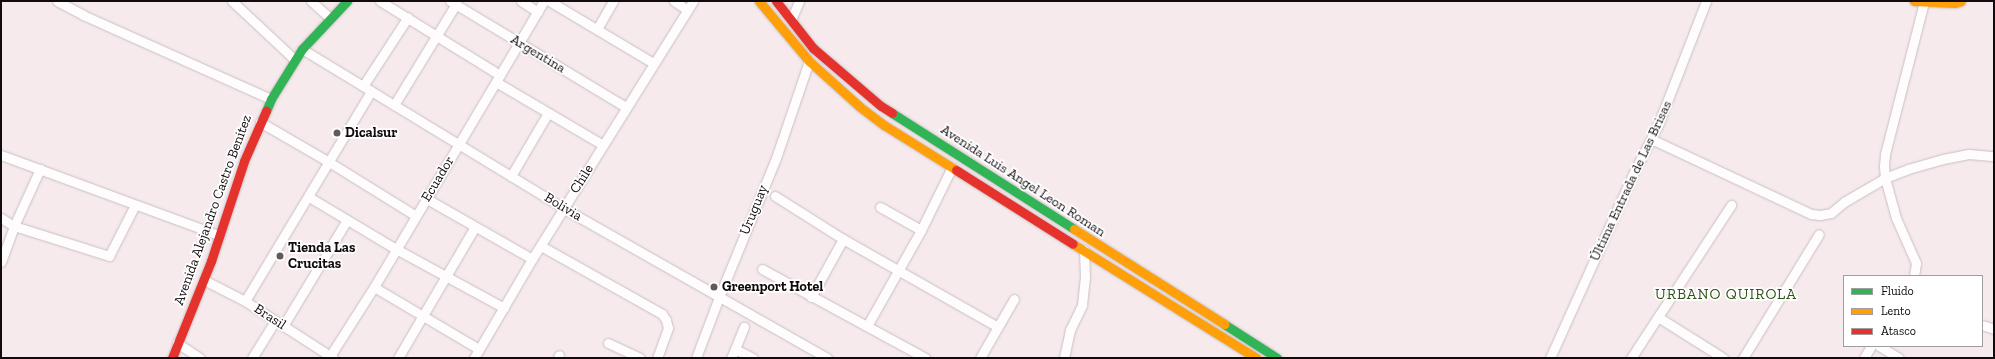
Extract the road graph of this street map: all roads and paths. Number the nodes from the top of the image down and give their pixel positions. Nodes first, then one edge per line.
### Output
1 (57, 1) edge
2 (232, 1) edge
3 (311, 1) edge
4 (347, 1) edge
5 (380, 1) edge
6 (520, 1) edge
7 (544, 1) edge
8 (549, 1) edge
9 (613, 1) edge
10 (674, 1) edge
11 (693, 1) edge
12 (759, 1) edge
13 (776, 1) edge
14 (799, 1) edge
15 (1706, 1) edge
16 (1914, 1) edge
17 (1961, 1) edge
18 (1924, 2) edge
19 (453, 3) edge
20 (686, 9) junction
21 (538, 12) junction
22 (408, 17) junction
23 (330, 18) junction
24 (791, 20) junction
25 (598, 30) junction
26 (437, 35) junction
27 (521, 42) junction
28 (302, 49) junction
29 (295, 60) junction
30 (810, 61) junction
31 (653, 63) junction
32 (498, 78) junction
33 (367, 89) junction
34 (271, 99) junction
35 (394, 105) junction
36 (626, 107) junction
37 (548, 113) junction
38 (260, 122) junction
39 (1651, 139) junction
40 (459, 145) junction
41 (603, 145) junction
42 (1, 155) edge
43 (1994, 156) edge
44 (329, 162) junction
45 (952, 167) junction
46 (40, 169) junction
47 (510, 176) junction
48 (1886, 178) junction
49 (775, 196) dead end
50 (308, 197) junction
51 (426, 199) junction
52 (135, 205) junction
53 (1731, 205) dead end
54 (880, 207) dead end
55 (564, 208) junction
56 (416, 216) junction
57 (1, 218) edge
58 (1034, 219) junction
59 (347, 220) junction
60 (14, 226) junction
61 (475, 227) junction
62 (1072, 228) junction
63 (920, 230) junction
64 (1819, 234) dead end
65 (219, 235) junction
66 (843, 239) junction
67 (1090, 240) junction
68 (541, 246) junction
69 (396, 250) junction
70 (1084, 250) junction
71 (532, 259) junction
72 (1100, 260) junction
73 (1, 262) edge
74 (762, 269) dead end
75 (897, 270) junction
76 (1914, 275) edge
77 (446, 276) junction
78 (1150, 278) junction
79 (204, 280) junction
80 (374, 287) junction
81 (811, 296) junction
82 (718, 297) junction
83 (1014, 299) dead end
84 (245, 301) junction
85 (504, 308) junction
86 (423, 316) junction
87 (1658, 317) junction
88 (279, 324) junction
89 (1983, 325) edge
90 (867, 326) junction
91 (744, 327) dead end
92 (998, 327) junction
93 (1994, 329) edge
94 (177, 343) junction
95 (608, 343) dead end
96 (1870, 347) edge
97 (1881, 347) edge
98 (479, 349) junction
99 (735, 349) junction
100 (172, 358) edge
101 (200, 358) edge
102 (252, 358) edge
103 (333, 358) edge
104 (398, 358) edge
105 (474, 358) edge
106 (640, 358) edge
107 (657, 358) edge
108 (696, 358) edge
109 (731, 358) edge
110 (753, 358) edge
111 (827, 358) edge
112 (925, 358) edge
113 (980, 358) edge
114 (1064, 358) edge
115 (1256, 358) edge
116 (1277, 358) edge
117 (1550, 358) edge
118 (1631, 358) edge
119 (1723, 358) edge
120 (1743, 358) edge
121 (1864, 358) edge
122 (1899, 358) edge

1 - 34 street
2 - 29 street
3 - 23 street
4 - 23 main road, Avenida Alejandro Castro Benitez
5 - 22 street
6 - 21 street
7 - 21 street, Ecuador
8 - 25 street
9 - 25 street
10 - 20 street
11 - 20 street, Chile
12 - 30 main road, Avenida Luis Angel Leon Roman
13 - 24 main road, Avenida Luis Angel Leon Roman
14 - 24 street
15 - 39 street, Última Entrada de Las Brisas
16 - 18 main road
17 - 18 main road
18 - 48 street
19 - 26 street
19 - 27 street, Argentina
20 - 31 street, Chile
21 - 27 street, Ecuador
22 - 26 street
22 - 33 street
23 - 28 main road, Avenida Alejandro Castro Benitez
24 - 62 main road, Avenida Luis Angel Leon Roman
25 - 31 street
26 - 32 street
26 - 35 street
27 - 32 street, Ecuador
27 - 36 street, Argentina
28 - 29 main road, Avenida Alejandro Castro Benitez
28 - 33 street, Bolivia
29 - 34 main road, Avenida Alejandro Castro Benitez
30 - 45 main road, Avenida Luis Angel Leon Roman
30 - 82 street, Uruguay
31 - 36 street, Chile
32 - 37 street
32 - 40 street, Ecuador
33 - 35 street, Bolivia
33 - 44 street
34 - 38 main road, Avenida Alejandro Castro Benitez
35 - 40 street, Bolivia
36 - 41 street, Chile
37 - 41 street
37 - 47 street
38 - 44 street
38 - 65 main road, Avenida Alejandro Castro Benitez
39 - 48 street
39 - 117 street, Última Entrada de Las Brisas
40 - 47 street, Bolivia
40 - 51 street, Ecuador
41 - 55 street, Chile
42 - 46 street
43 - 48 street
44 - 50 street
44 - 56 street
45 - 58 main road, Avenida Luis Angel Leon Roman
45 - 63 street
46 - 52 street
46 - 60 street
47 - 55 street, Bolivia
48 - 76 street
49 - 66 street
50 - 59 street
50 - 84 street
51 - 56 street, Ecuador
51 - 61 street
52 - 60 street
52 - 65 street
53 - 87 street
54 - 63 street
55 - 68 street, Chile
55 - 82 street, Bolivia
56 - 69 street, Ecuador
57 - 60 street
58 - 62 main road
58 - 70 main road, Avenida Luis Angel Leon Roman
59 - 69 street
59 - 88 street
60 - 73 street
61 - 71 street
61 - 77 street
62 - 67 main road, Avenida Luis Angel Leon Roman
63 - 75 street
64 - 120 street
65 - 79 main road, Avenida Alejandro Castro Benitez
66 - 75 street
66 - 81 street
67 - 70 main road
67 - 78 main road, Avenida Luis Angel Leon Roman
68 - 71 street, Chile
68 - 107 street
69 - 77 street
69 - 80 street, Ecuador
70 - 72 main road, Avenida Luis Angel Leon Roman
70 - 114 street
71 - 85 street, Chile
72 - 78 main road
72 - 115 main road, Avenida Luis Angel Leon Roman
74 - 81 street
75 - 90 street
75 - 92 street
77 - 85 street
77 - 86 street
78 - 116 main road, Avenida Luis Angel Leon Roman
79 - 84 street, Brasil
79 - 94 main road, Avenida Alejandro Castro Benitez
80 - 86 street
80 - 103 street, Ecuador
81 - 90 street
82 - 108 street, Uruguay
82 - 111 street, Bolivia
83 - 92 street
84 - 88 street, Brasil
85 - 98 street, Chile
86 - 98 street
86 - 104 street
87 - 118 street
87 - 119 street
88 - 102 street
88 - 103 street, Brasil
89 - 93 street
90 - 112 street
91 - 99 street
92 - 113 street
94 - 100 main road, Avenida Alejandro Castro Benitez
94 - 101 street
95 - 106 street
96 - 121 street
97 - 122 street
98 - 105 street, Chile
99 - 109 street
99 - 110 street

